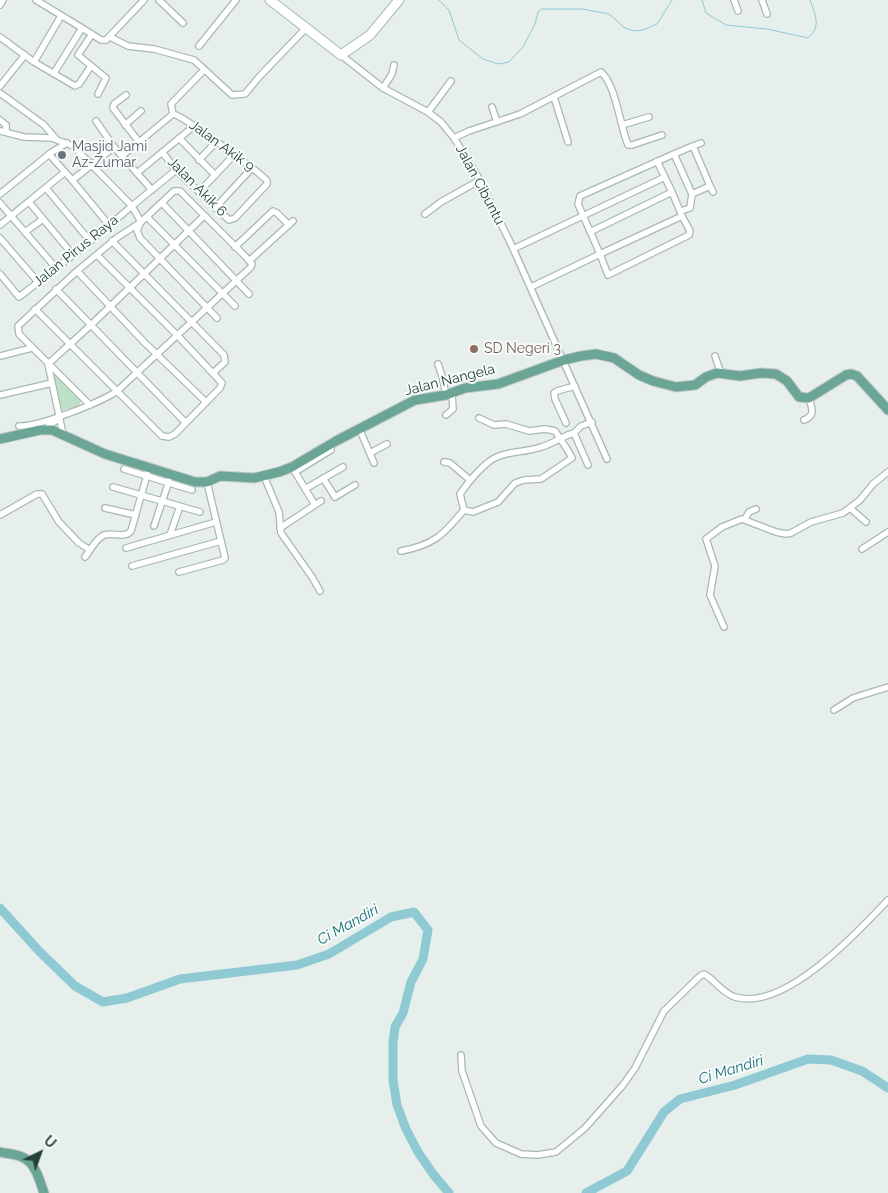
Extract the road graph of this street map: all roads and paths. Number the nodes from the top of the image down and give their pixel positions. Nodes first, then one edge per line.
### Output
1 (3, 0) edge
2 (36, 0) edge
3 (144, 0) edge
4 (159, 0) edge
5 (236, 0) edge
6 (270, 0) edge
7 (399, 0) edge
8 (734, 0) edge
9 (762, 0) edge
10 (0, 5) edge
11 (738, 11) dead end
12 (767, 14) dead end
13 (60, 16) junction
14 (183, 23) dead end
15 (82, 28) junction
16 (306, 28) junction
17 (92, 34) junction
18 (0, 37) edge
19 (110, 37) junction
20 (199, 46) dead end
21 (25, 55) junction
22 (341, 55) junction
23 (34, 62) junction
24 (394, 65) dead end
25 (91, 66) junction
26 (204, 70) junction
27 (54, 73) junction
28 (451, 81) dead end
29 (0, 86) edge
30 (383, 88) junction
31 (0, 93) edge
32 (98, 94) dead end
33 (126, 95) dead end
34 (554, 97) junction
35 (492, 107) dead end
36 (141, 111) dead end
37 (428, 112) junction
38 (173, 114) junction
39 (649, 117) dead end
40 (0, 120) edge
41 (96, 121) dead end
42 (497, 122) junction
43 (125, 125) junction
44 (622, 125) junction
45 (194, 126) junction
46 (3, 131) edge
47 (662, 135) dead end
48 (180, 138) junction
49 (454, 138) junction
50 (57, 140) junction
51 (139, 142) junction
52 (216, 142) junction
53 (568, 142) dead end
54 (67, 143) junction
55 (701, 143) dead end
56 (692, 146) junction
57 (114, 147) junction
58 (162, 153) junction
59 (49, 154) junction
60 (674, 154) junction
61 (234, 155) junction
62 (122, 156) junction
63 (199, 160) junction
64 (657, 161) junction
65 (93, 165) junction
66 (252, 168) junction
67 (176, 170) junction
68 (65, 172) junction
69 (137, 173) junction
70 (215, 175) junction
71 (665, 177) junction
72 (72, 180) junction
73 (480, 180) junction
74 (710, 186) junction
75 (46, 188) junction
76 (152, 190) junction
77 (200, 192) junction
78 (672, 192) junction
79 (713, 192) dead end
80 (0, 194) edge
81 (692, 194) junction
82 (29, 202) junction
83 (0, 203) edge
84 (162, 203) junction
85 (133, 206) junction
86 (216, 208) junction
87 (681, 213) junction
88 (425, 214) dead end
89 (11, 216) junction
90 (204, 216) junction
91 (584, 216) junction
92 (148, 217) junction
93 (43, 219) junction
94 (140, 220) junction
95 (232, 220) joint
96 (0, 225) edge
97 (109, 225) junction
98 (188, 230) junction
99 (592, 231) junction
100 (25, 232) junction
101 (0, 238) edge
102 (90, 241) junction
103 (112, 241) junction
104 (174, 244) junction
105 (235, 247) junction
106 (513, 249) junction
107 (600, 254) junction
108 (73, 255) junction
109 (97, 255) junction
110 (160, 258) junction
111 (250, 261) junction
112 (56, 268) junction
113 (77, 271) junction
114 (144, 272) junction
115 (0, 274) edge
116 (236, 280) junction
117 (38, 282) junction
118 (129, 287) junction
119 (531, 287) junction
120 (56, 289) junction
121 (223, 294) junction
122 (249, 294) dead end
123 (110, 306) junction
124 (235, 306) dead end
125 (207, 308) junction
126 (34, 309) junction
127 (217, 318) dead end
128 (192, 321) junction
129 (91, 325) junction
130 (177, 335) junction
131 (70, 344) junction
132 (32, 348) junction
133 (157, 354) junction
134 (0, 356) edge
135 (715, 356) dead end
136 (564, 360) junction
137 (48, 364) junction
138 (438, 364) dead end
139 (137, 372) junction
140 (213, 373) junction
141 (721, 374) junction
142 (52, 384) junction
143 (575, 386) junction
144 (116, 392) junction
145 (0, 395) edge
146 (449, 395) junction
147 (809, 398) junction
148 (206, 402) junction
149 (90, 405) junction
150 (888, 410) edge
151 (446, 414) dead end
152 (59, 418) junction
153 (479, 418) dead end
154 (804, 420) dead end
155 (185, 422) junction
156 (592, 422) junction
157 (566, 423) dead end
158 (19, 426) dead end
159 (359, 428) junction
160 (46, 429) junction
161 (574, 433) junction
162 (63, 434) junction
163 (0, 439) edge
164 (559, 440) junction
165 (387, 444) dead end
166 (331, 450) dead end
167 (370, 454) junction
168 (607, 459) dead end
169 (374, 462) dead end
170 (444, 462) dead end
171 (588, 465) dead end
172 (343, 467) dead end
173 (124, 469) dead end
174 (293, 469) junction
175 (148, 472) junction
176 (888, 472) edge
177 (264, 476) junction
178 (323, 478) junction
179 (170, 479) junction
180 (470, 480) junction
181 (207, 482) junction
182 (355, 486) dead end
183 (113, 487) dead end
184 (305, 489) junction
185 (192, 490) dead end
186 (142, 495) junction
187 (164, 501) junction
188 (321, 501) dead end
189 (315, 505) junction
190 (180, 506) junction
191 (105, 508) dead end
192 (850, 508) junction
193 (756, 509) dead end
194 (464, 510) junction
195 (200, 512) dead end
196 (136, 515) junction
197 (0, 516) edge
198 (745, 519) junction
199 (216, 522) junction
200 (866, 522) dead end
201 (154, 526) dead end
202 (280, 528) junction
203 (888, 532) edge
204 (170, 535) junction
205 (221, 541) junction
206 (126, 548) dead end
207 (862, 549) dead end
208 (90, 550) junction
209 (401, 551) dead end
210 (86, 557) dead end
211 (132, 566) dead end
212 (180, 572) dead end
213 (320, 591) dead end
214 (724, 627) dead end
215 (888, 687) edge
216 (834, 710) dead end
217 (888, 900) edge
218 (461, 1054) dead end
219 (0, 1152) edge
220 (44, 1193) edge

1 - 10 street
2 - 13 street
3 - 19 street
4 - 14 street
5 - 20 street
6 - 16 street
7 - 22 street
8 - 11 street
9 - 12 street
13 - 15 street
13 - 23 street
15 - 17 street
15 - 27 street
16 - 22 street
16 - 26 street
17 - 19 street
17 - 25 street
18 - 21 street
19 - 26 street
21 - 23 street
21 - 29 street
22 - 30 street, Jalan Cibuntu
23 - 27 street
24 - 30 street
25 - 27 street
25 - 32 street
26 - 38 street
28 - 37 street
30 - 37 street, Jalan Cibuntu
31 - 50 street
33 - 43 street
34 - 42 street
34 - 44 street
34 - 53 street
35 - 42 street
36 - 43 street
37 - 49 street, Jalan Cibuntu
38 - 45 street, Jalan Akik 9
38 - 51 street
39 - 44 street
40 - 46 street
41 - 57 street
42 - 49 street
43 - 51 street
44 - 47 street
45 - 48 street
45 - 52 street, Jalan Akik 9
46 - 50 street
48 - 58 street
48 - 63 street
49 - 73 street, Jalan Cibuntu
50 - 54 street
51 - 62 street
52 - 61 street, Jalan Akik 9
52 - 63 street
54 - 59 street
54 - 65 street
55 - 56 street
56 - 60 street
56 - 74 street
57 - 62 street
57 - 65 street
58 - 67 street, Jalan Akik 6
58 - 69 street
59 - 68 street
59 - 80 street
60 - 64 street
60 - 81 street
61 - 66 street, Jalan Akik 9
61 - 70 street
62 - 69 street
63 - 70 street
64 - 71 street
64 - 91 street
65 - 72 street
65 - 85 street
66 - 86 street
66 - 95 street, Jalan Akik 9
67 - 76 street, Jalan Pirus Raya
67 - 77 street, Jalan Akik 6
68 - 72 street
68 - 75 street
69 - 76 street
70 - 77 street
71 - 78 street
71 - 91 street
72 - 97 street
73 - 88 street
73 - 106 street, Jalan Cibuntu
74 - 79 street
74 - 81 street
75 - 82 street
75 - 102 street
76 - 85 street, Jalan Pirus Raya
77 - 86 street, Jalan Akik 6
78 - 87 street
78 - 99 street
81 - 87 street
82 - 89 street
82 - 93 street
83 - 89 street
84 - 90 street
84 - 92 street
84 - 98 street
85 - 94 street
85 - 97 street, Jalan Pirus Raya
86 - 95 street, Jalan Akik 6
87 - 107 street
87 - 107 street
89 - 96 street
89 - 100 street
90 - 98 street
90 - 105 street
91 - 99 street
91 - 106 street
92 - 94 street
92 - 104 street
93 - 100 street
93 - 108 street
94 - 103 street
94 - 110 street
97 - 102 street, Jalan Pirus Raya
98 - 104 street
98 - 116 street
99 - 107 street
100 - 112 street
101 - 117 street
102 - 108 street, Jalan Pirus Raya
103 - 109 street
103 - 114 street
104 - 110 street
104 - 121 street
105 - 111 street
105 - 111 street
106 - 119 street, Jalan Cibuntu
107 - 119 street
108 - 112 street, Jalan Pirus Raya
109 - 113 street
109 - 118 street
110 - 114 street
110 - 125 street
111 - 116 street
112 - 117 street, Jalan Pirus Raya
113 - 120 street
113 - 123 street
114 - 118 street
114 - 128 street
115 - 117 street, Jalan Pirus Raya
116 - 121 street
116 - 122 street
118 - 123 street
118 - 130 street
119 - 136 street, Jalan Cibuntu
120 - 126 street
120 - 129 street
121 - 124 street
121 - 125 street
123 - 129 street
123 - 133 street
125 - 127 street
125 - 128 street
126 - 131 street
126 - 132 street
128 - 130 street
128 - 140 street
129 - 131 street
129 - 139 street
130 - 133 street
130 - 140 street
131 - 137 street
131 - 144 street
132 - 134 street
132 - 137 street
133 - 139 street
133 - 148 street
135 - 141 street
136 - 141 main road, Jalan Nangela
136 - 143 street, Jalan Cibuntu
136 - 146 main road, Jalan Nangela
137 - 142 street
137 - 149 street
138 - 146 street
139 - 144 street
139 - 155 street
140 - 148 street
141 - 147 main road, Jalan Nangela
142 - 145 street
142 - 152 street
143 - 156 street, Jalan Cibuntu
143 - 157 street
144 - 149 street
144 - 155 street
146 - 151 street
146 - 159 main road, Jalan Nangela
147 - 150 main road
147 - 154 street
148 - 155 street
149 - 152 street
152 - 158 street
152 - 160 street
152 - 162 street
153 - 164 street
156 - 161 street
156 - 168 street, Jalan Cibuntu
159 - 167 street
159 - 174 main road, Jalan Nangela
160 - 162 main road, Jalan Nangela
160 - 163 main road, Jalan Nangela
161 - 164 street
161 - 171 street
162 - 175 main road, Jalan Nangela
164 - 180 street
164 - 194 street
165 - 167 street
166 - 174 street
167 - 169 street
170 - 180 street
172 - 178 street
173 - 175 street
174 - 177 main road, Jalan Nangela
174 - 184 street
175 - 179 main road, Jalan Nangela
175 - 186 street
176 - 192 street
177 - 181 main road, Jalan Nangela
177 - 202 street
178 - 182 street
178 - 184 street
179 - 181 main road, Jalan Nangela
179 - 185 street
179 - 187 street
180 - 194 street
181 - 199 street
183 - 186 street
184 - 189 street
186 - 187 street
186 - 196 street
187 - 190 street
187 - 201 street
188 - 189 street
189 - 202 street
190 - 195 street
190 - 204 street
191 - 196 street
192 - 198 street
192 - 200 street
193 - 198 street
194 - 209 street
196 - 208 street
197 - 208 street
198 - 214 street
199 - 204 street
199 - 205 street
202 - 213 street
203 - 207 street
204 - 206 street
205 - 211 street
205 - 212 street
208 - 210 street
215 - 216 street
217 - 218 street
219 - 220 main road

